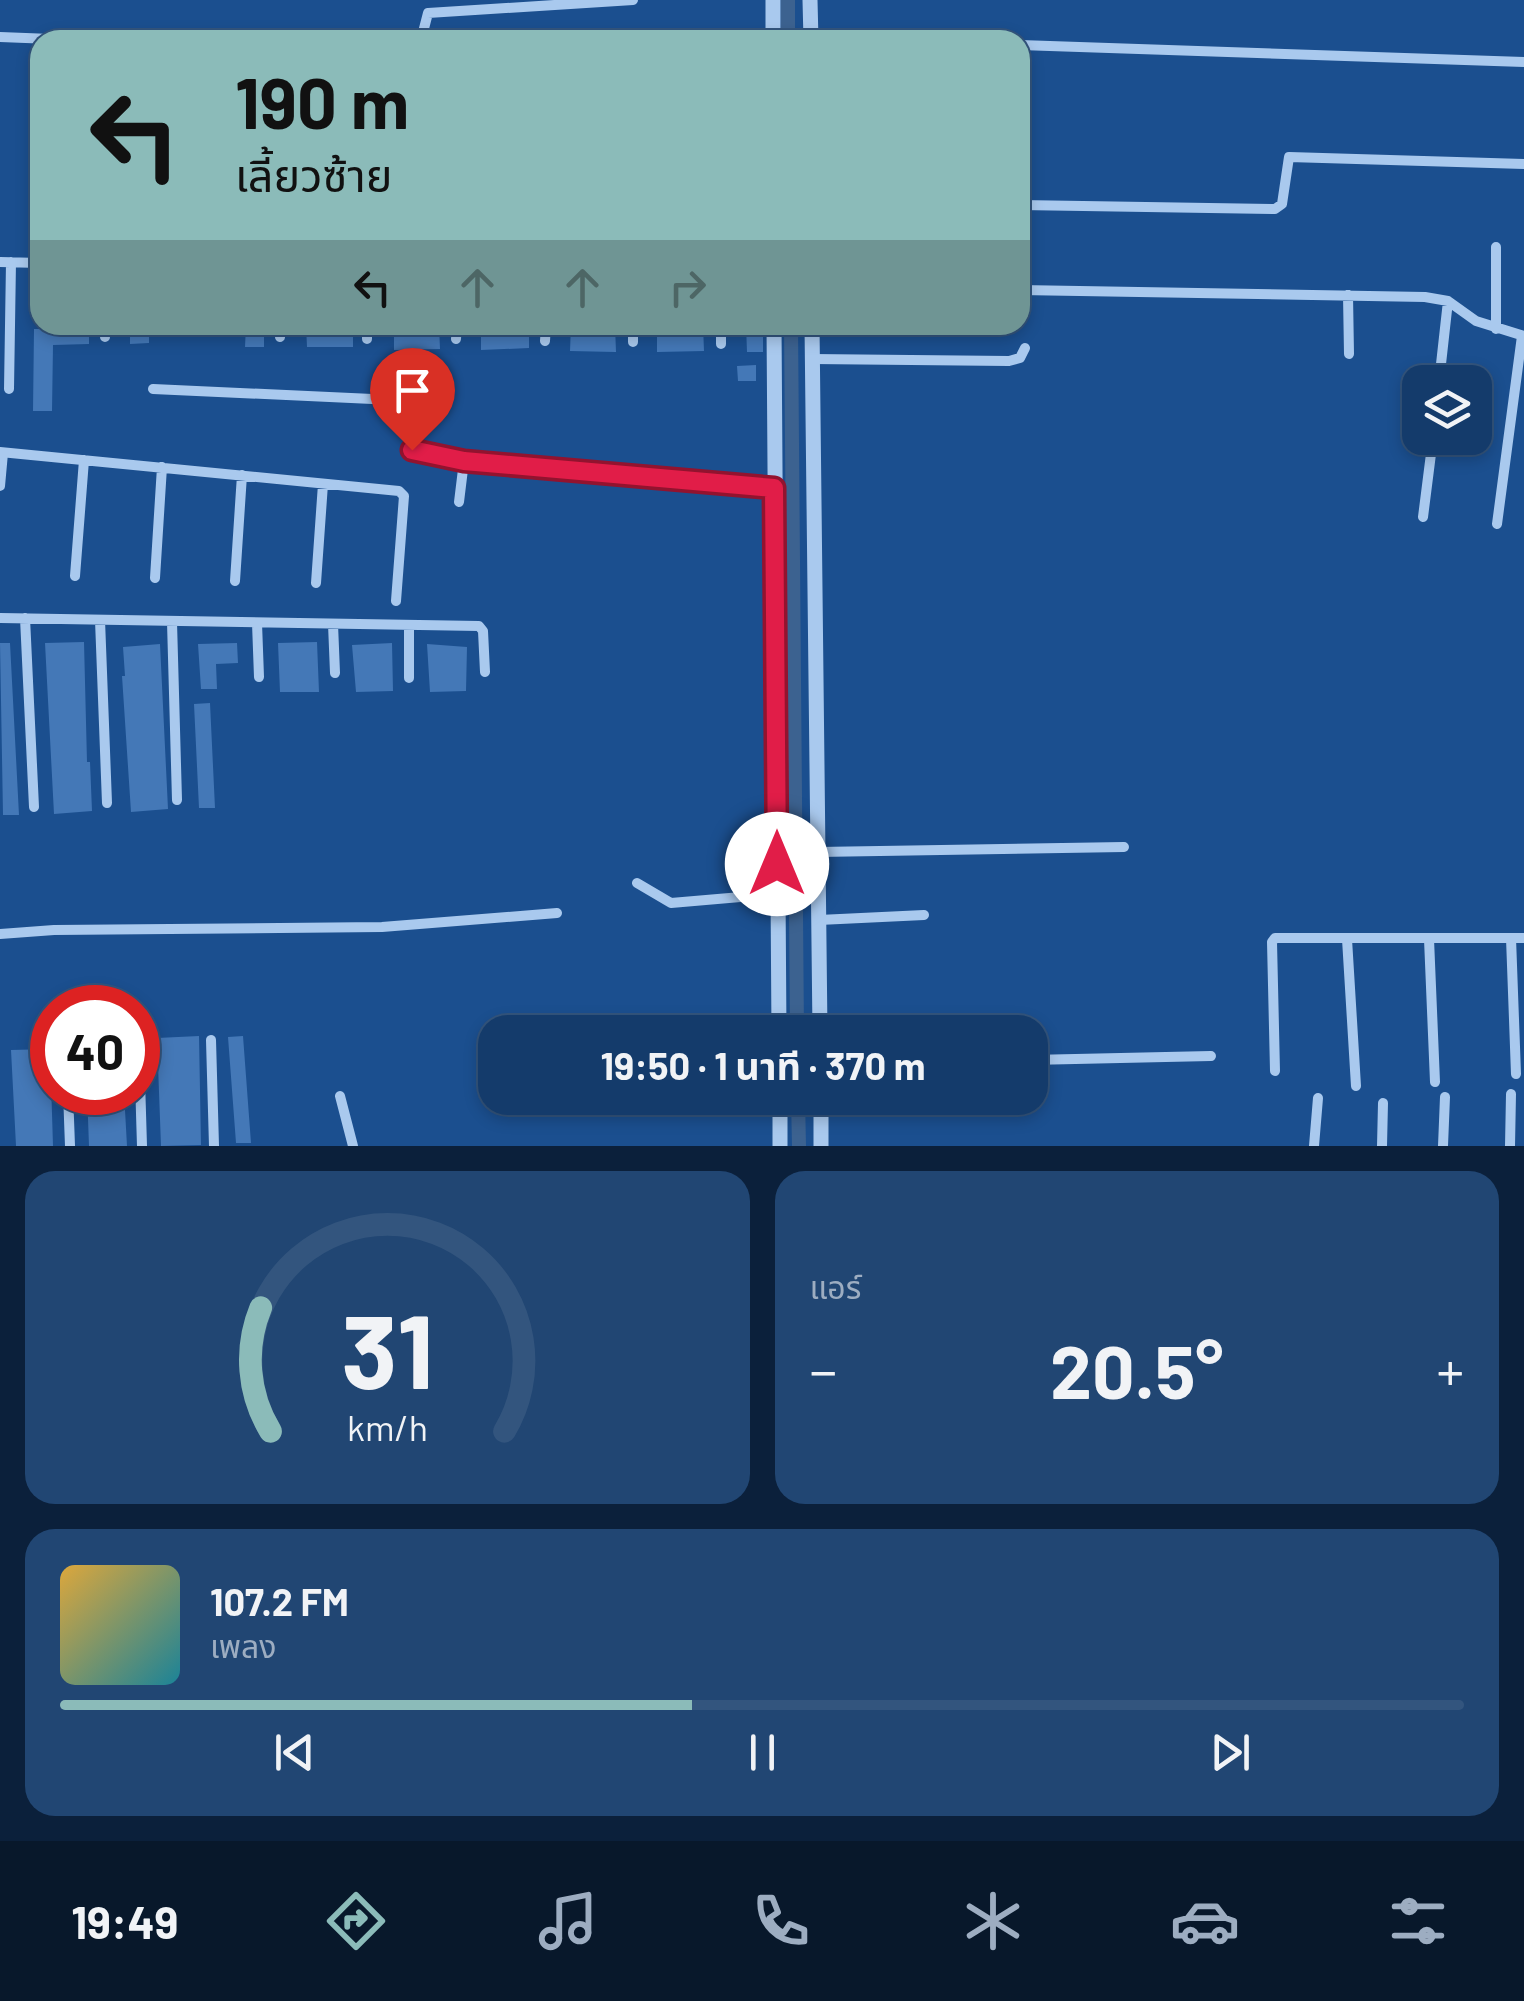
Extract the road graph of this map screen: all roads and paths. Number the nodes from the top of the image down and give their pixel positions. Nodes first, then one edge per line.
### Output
1 (633, 0) edge
2 (773, 0) edge
3 (810, 0) edge
4 (424, 30) edge
5 (773, 30) edge
6 (811, 30) edge
7 (0, 36) edge
8 (30, 38) edge
9 (1030, 45) edge
10 (1524, 62) edge
11 (1524, 164) edge
12 (1030, 204) edge
13 (1496, 248) dead end
14 (5, 262) edge
15 (1030, 290) edge
16 (1348, 295) junction
17 (1448, 302) junction
18 (1496, 329) junction
19 (367, 335) edge
20 (456, 335) edge
21 (545, 335) edge
22 (633, 335) edge
23 (721, 335) edge
24 (774, 335) edge
25 (812, 335) edge
26 (1523, 336) edge
27 (367, 340) dead end
28 (456, 340) dead end
29 (545, 342) dead end
30 (633, 342) dead end
31 (721, 344) dead end
32 (1025, 348) dead end
33 (1349, 354) dead end
34 (812, 359) junction
35 (1441, 365) edge
36 (9, 389) dead end
37 (153, 389) dead end
38 (1, 452) edge
39 (1431, 455) edge
40 (84, 460) junction
41 (464, 461) junction
42 (162, 467) junction
43 (242, 475) junction
44 (323, 484) junction
45 (0, 486) edge
46 (774, 488) junction
47 (459, 502) dead end
48 (1424, 518) dead end
49 (1497, 524) dead end
50 (75, 576) dead end
51 (155, 578) dead end
52 (234, 581) dead end
53 (316, 583) dead end
54 (396, 601) dead end
55 (0, 618) edge
56 (25, 618) junction
57 (100, 620) junction
58 (172, 622) junction
59 (256, 624) junction
60 (333, 624) junction
61 (409, 626) junction
62 (484, 672) dead end
63 (335, 673) dead end
64 (259, 676) dead end
65 (409, 678) dead end
66 (178, 800) dead end
67 (107, 804) dead end
68 (34, 807) dead end
69 (1124, 846) dead end
70 (818, 852) junction
71 (637, 883) dead end
72 (777, 894) junction
73 (557, 912) dead end
74 (924, 915) dead end
75 (819, 920) junction
76 (0, 934) edge
77 (1429, 938) junction
78 (1511, 938) junction
79 (1524, 938) edge
80 (1348, 939) junction
81 (779, 1015) edge
82 (820, 1015) edge
83 (211, 1040) dead end
84 (1212, 1056) dead end
85 (1048, 1060) edge
86 (1274, 1072) dead end
87 (1516, 1074) dead end
88 (1435, 1082) dead end
89 (1356, 1086) dead end
90 (1511, 1094) dead end
91 (340, 1096) dead end
92 (1445, 1096) dead end
93 (1318, 1098) dead end
94 (1383, 1104) dead end
95 (69, 1115) edge
96 (141, 1115) edge
97 (780, 1115) edge
98 (821, 1115) edge
99 (70, 1146) edge
100 (142, 1146) edge
101 (214, 1146) edge
102 (353, 1146) edge
103 (780, 1146) edge
104 (821, 1146) edge
105 (1314, 1146) edge
106 (1382, 1146) edge
107 (1443, 1146) edge
108 (1510, 1146) edge

1 - 4 street
2 - 5 street
3 - 6 street
7 - 8 street
9 - 10 street
11 - 12 street
13 - 18 street
14 - 36 street
15 - 16 street
16 - 17 street
16 - 33 street
17 - 18 street
17 - 35 street
18 - 26 street
19 - 27 street
20 - 28 street
21 - 29 street
22 - 30 street
23 - 31 street
24 - 46 street
25 - 34 street
26 - 49 street
32 - 34 street
34 - 70 street
37 - 41 street
38 - 40 street
38 - 45 street
39 - 48 street
40 - 42 street
40 - 50 street
41 - 46 street
41 - 47 street
42 - 43 street
42 - 51 street
43 - 44 street
43 - 52 street
44 - 53 street
44 - 54 street
46 - 72 street
55 - 56 street
56 - 57 street
56 - 68 street
57 - 58 street
57 - 67 street
58 - 59 street
58 - 66 street
59 - 60 street
59 - 64 street
60 - 61 street
60 - 63 street
61 - 62 street
61 - 65 street
69 - 70 street
70 - 75 street
71 - 72 street
72 - 81 street
73 - 76 street
74 - 75 street
75 - 82 street
77 - 78 street
77 - 80 street
77 - 88 street
78 - 79 street
78 - 87 street
80 - 86 street
80 - 89 street
83 - 101 street
84 - 85 street
90 - 108 street
91 - 102 street
92 - 107 street
93 - 105 street
94 - 106 street
95 - 99 street
96 - 100 street
97 - 103 street
98 - 104 street

